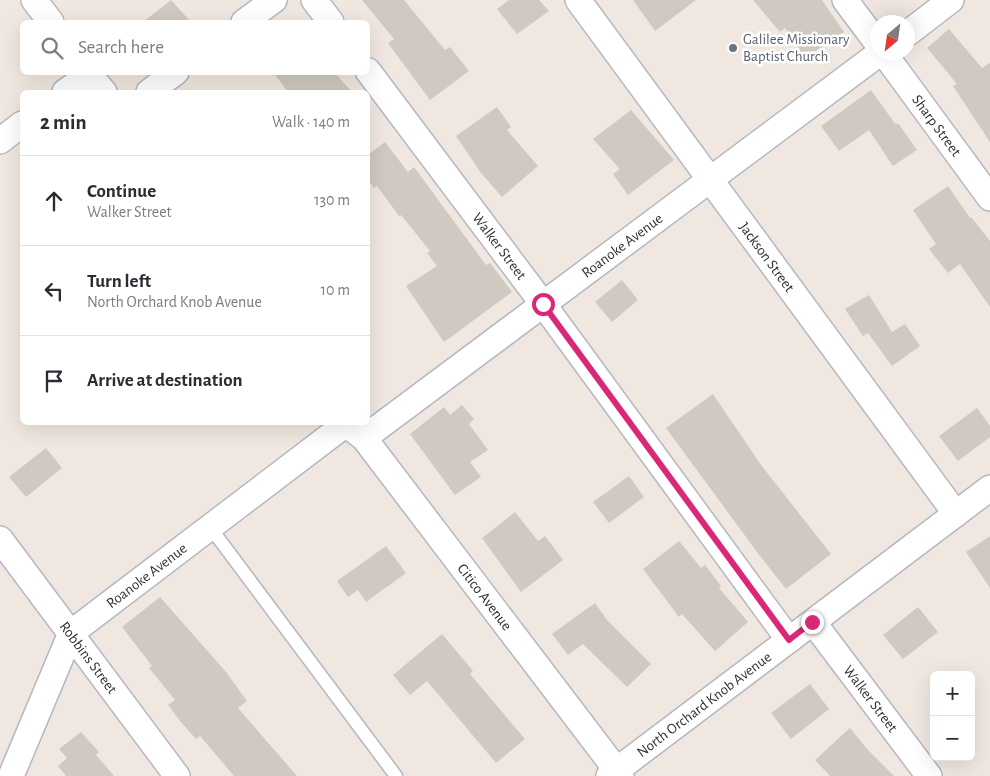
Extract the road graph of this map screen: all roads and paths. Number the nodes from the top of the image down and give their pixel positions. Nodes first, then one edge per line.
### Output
1 (34, 0) edge
2 (274, 0) edge
3 (314, 0) edge
4 (578, 0) edge
5 (845, 0) edge
6 (951, 0) edge
7 (49, 20) edge
8 (247, 20) edge
9 (329, 20) edge
10 (915, 28) edge
11 (870, 33) edge
12 (871, 60) edge
13 (888, 60) edge
14 (370, 74) edge
15 (172, 75) edge
16 (94, 80) edge
17 (70, 90) edge
18 (153, 90) edge
19 (20, 126) edge
20 (0, 141) edge
21 (710, 180) junction
22 (990, 198) edge
23 (543, 304) junction
24 (370, 416) edge
25 (352, 428) edge
26 (990, 488) edge
27 (956, 514) junction
28 (210, 527) junction
29 (0, 539) edge
30 (812, 622) junction
31 (71, 633) junction
32 (789, 640) junction
33 (616, 774) edge
34 (11, 776) edge
35 (177, 776) edge
36 (396, 776) edge
37 (929, 776) edge

1 - 7 street
2 - 8 street
3 - 9 street
4 - 21 street, Jackson Street
5 - 11 street
6 - 10 street
12 - 21 street, Roanoke Avenue
13 - 22 street, Sharp Street
14 - 23 street, Walker Street
15 - 18 street
16 - 17 street
19 - 20 street
21 - 23 street, Roanoke Avenue
21 - 27 street, Jackson Street
23 - 24 street, Roanoke Avenue
23 - 32 street, Walker Street
25 - 28 street, Roanoke Avenue
25 - 33 street, Citico Avenue
26 - 27 street, North Orchard Knob Avenue
27 - 30 street, North Orchard Knob Avenue
28 - 31 street, Roanoke Avenue
28 - 36 lane
29 - 31 street, Robbins Street
30 - 32 street, North Orchard Knob Avenue
30 - 37 street, Walker Street
31 - 34 street, Roanoke Avenue
31 - 35 street, Robbins Street
32 - 33 street, North Orchard Knob Avenue

